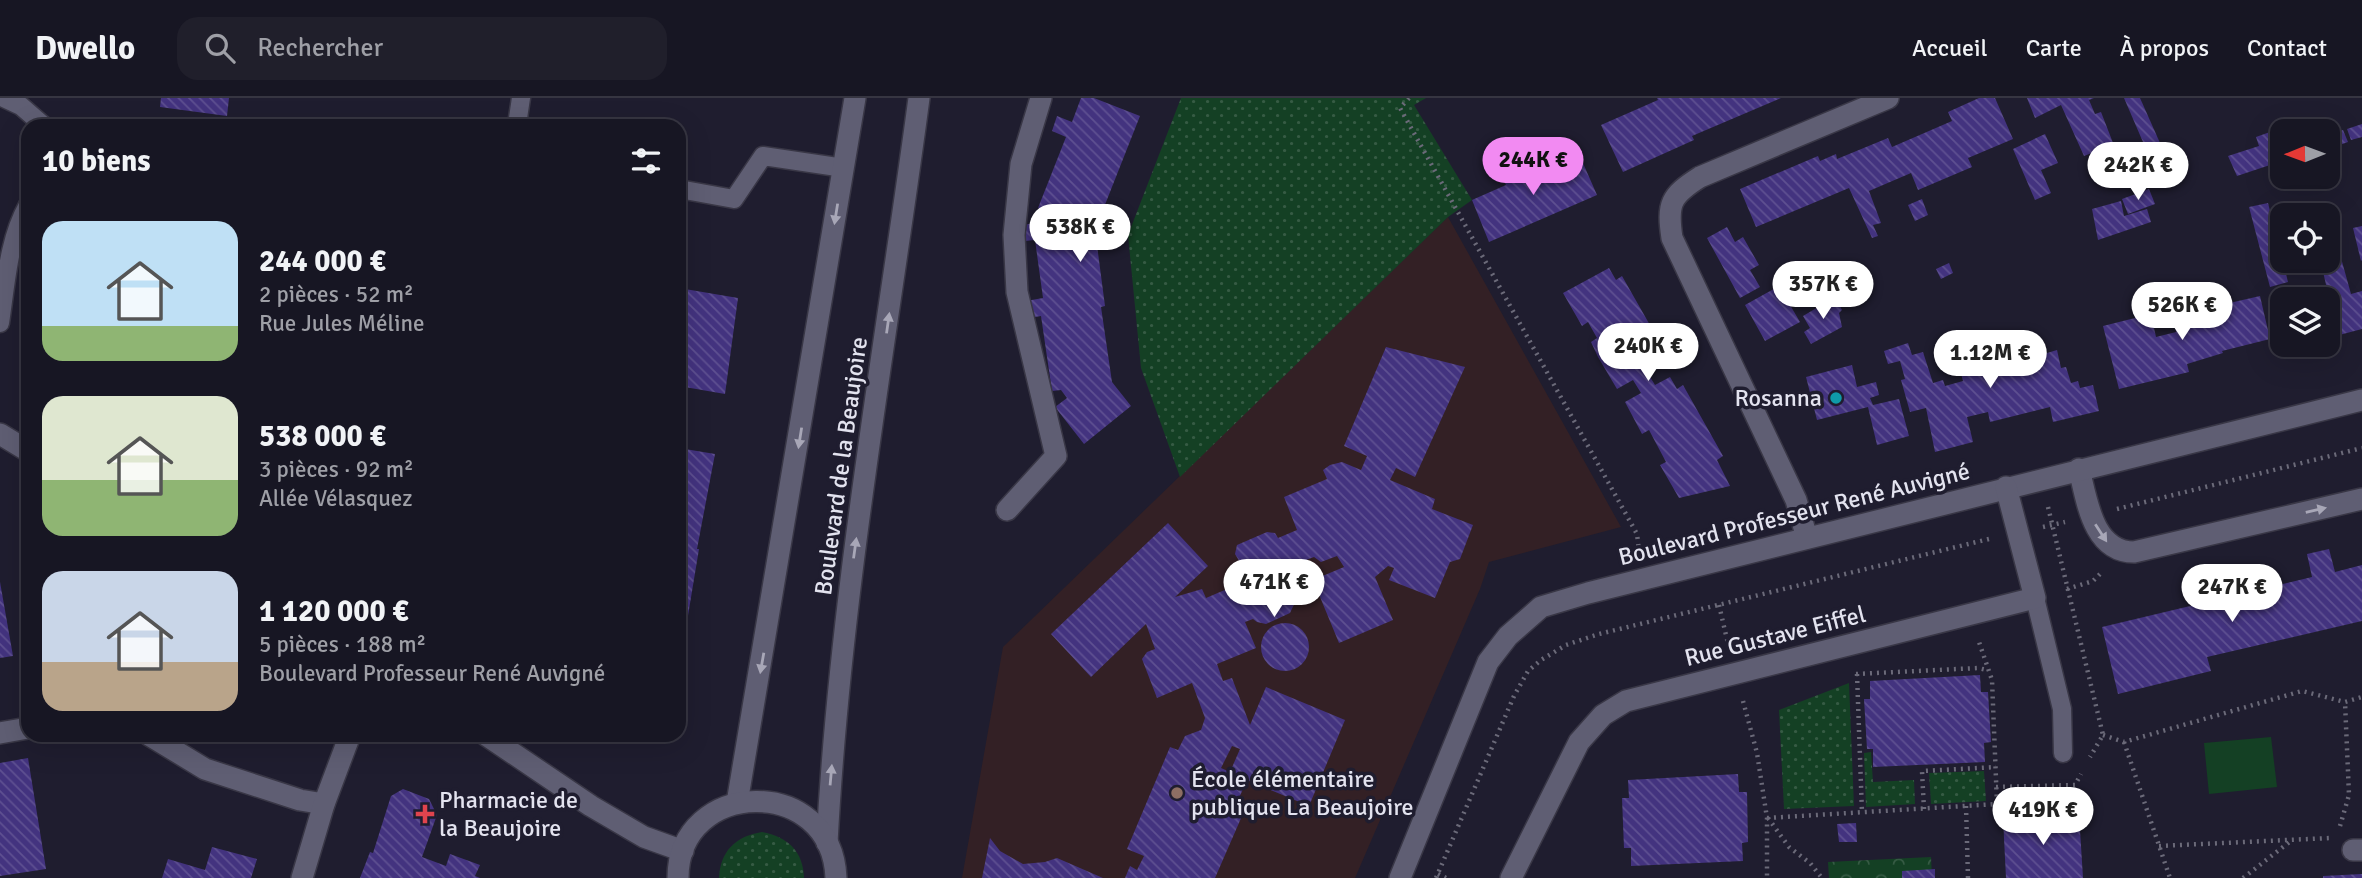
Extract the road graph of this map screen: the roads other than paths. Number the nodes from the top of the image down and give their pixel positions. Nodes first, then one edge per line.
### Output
1 (4, 98) edge
2 (521, 98) edge
3 (855, 98) edge
4 (919, 98) edge
5 (1041, 98) edge
6 (1888, 98) edge
7 (36, 119) edge
8 (518, 119) edge
9 (844, 168) junction
10 (686, 190) edge
11 (21, 217) edge
12 (0, 323) edge
13 (2362, 400) edge
14 (0, 434) edge
15 (21, 447) edge
16 (2079, 469) junction
17 (2006, 487) junction
18 (2362, 499) edge
19 (1007, 510) dead end
20 (1807, 538) junction
21 (2035, 598) junction
22 (21, 729) edge
23 (0, 733) edge
24 (161, 742) edge
25 (347, 742) edge
26 (496, 742) edge
27 (2063, 753) dead end
28 (737, 803) junction
29 (324, 804) junction
30 (827, 843) junction
31 (683, 851) junction
32 (1512, 877) edge
33 (302, 878) edge
34 (678, 878) edge
35 (836, 878) edge
36 (1400, 878) edge

1 - 7 lane
2 - 8 lane
3 - 9 street, Boulevard de la Beaujoire
30 -> 4 street, Boulevard de la Beaujoire
5 - 19 street
6 - 20 street
9 - 10 lane
9 -> 28 street, Boulevard de la Beaujoire
11 - 12 lane
13 - 16 street, Boulevard Professeur René Auvigné
14 - 15 street
16 - 17 street, Boulevard Professeur René Auvigné
16 -> 18 street
17 - 20 street, Boulevard Professeur René Auvigné
17 - 21 street
20 - 36 street, Boulevard Professeur René Auvigné
21 - 27 lane
21 - 32 street, Rue Gustave Eiffel
22 - 23 street
24 - 29 street
25 - 29 street
26 - 31 street
28 - 30 street
28 - 31 street
29 - 33 street
30 - 35 street
31 - 34 street

